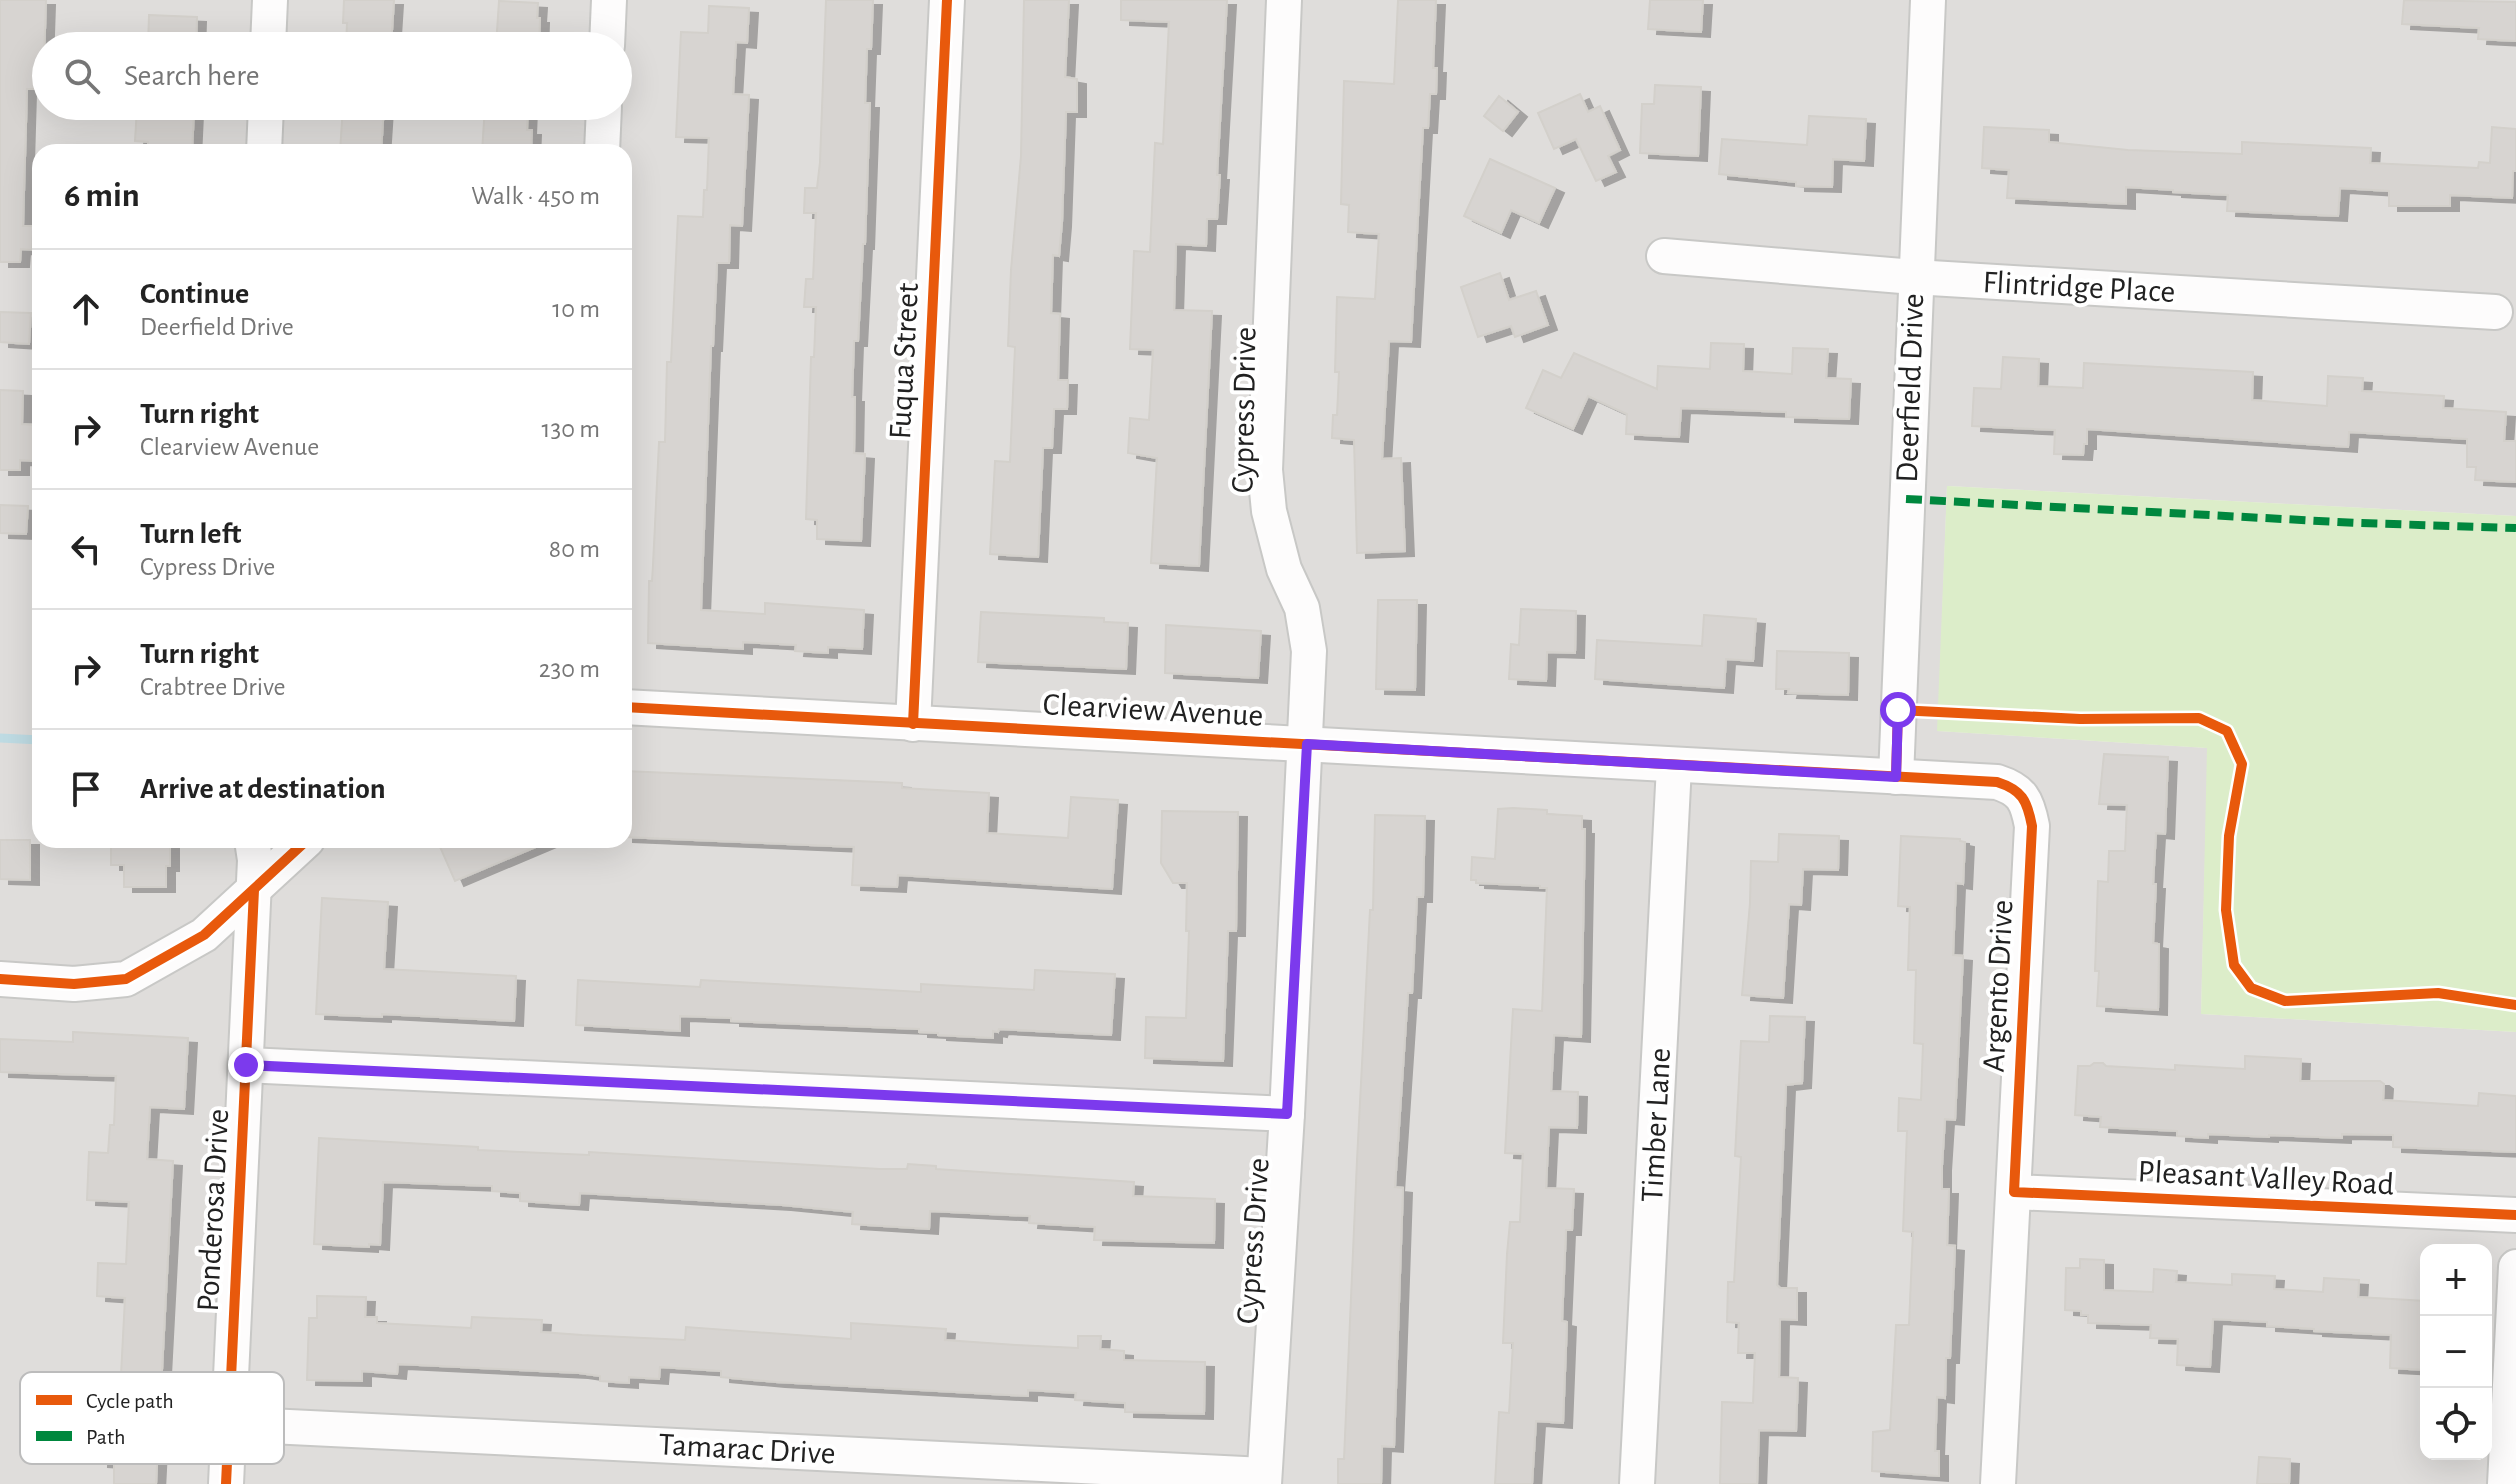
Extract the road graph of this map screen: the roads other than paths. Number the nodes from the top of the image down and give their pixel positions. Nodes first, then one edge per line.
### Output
1 (270, 0) edge
2 (609, 0) edge
3 (947, 0) edge
4 (1284, 0) edge
5 (1928, 0) edge
6 (269, 32) edge
7 (608, 32) edge
8 (265, 120) edge
9 (603, 120) edge
10 (264, 144) edge
11 (602, 144) edge
12 (1664, 256) dead end
13 (1914, 277) junction
14 (2495, 312) dead end
15 (632, 707) edge
16 (913, 724) junction
17 (1307, 744) junction
18 (1674, 766) junction
19 (1896, 777) junction
20 (2015, 787) joint
21 (253, 848) edge
22 (299, 848) edge
23 (254, 890) junction
24 (0, 979) edge
25 (246, 1065) junction
26 (1287, 1114) junction
27 (2014, 1192) junction
28 (2516, 1215) edge
29 (2516, 1267) edge
30 (231, 1372) edge
31 (284, 1427) edge
32 (227, 1464) edge
33 (1264, 1479) edge
34 (226, 1484) edge
35 (1637, 1484) edge
36 (1998, 1484) edge
37 (2505, 1484) edge

1 - 6 street
2 - 7 street
3 - 16 street, Fuqua Street
4 - 17 street, Cypress Drive
5 - 13 street, Deerfield Drive
8 - 10 street
9 - 11 street
12 - 13 street, Flintridge Place
13 - 14 street, Flintridge Place
13 - 19 street, Deerfield Drive
15 - 16 street, Clearview Avenue
16 - 17 street, Clearview Avenue
17 - 18 street, Clearview Avenue
17 - 26 street, Cypress Drive
18 - 19 street, Clearview Avenue
18 - 35 street, Timber Lane
19 - 20 street, Clearview Avenue
20 - 27 street, Argento Drive
21 - 23 street, Ponderosa Drive
22 - 23 street
23 - 24 street
23 - 25 street, Ponderosa Drive
25 - 26 street
25 - 30 street, Ponderosa Drive
26 - 33 street, Cypress Drive
27 - 28 street, Pleasant Valley Road
27 - 36 street, Argento Drive
29 - 37 street
31 - 33 street, Tamarac Drive
32 - 34 street, Ponderosa Drive

